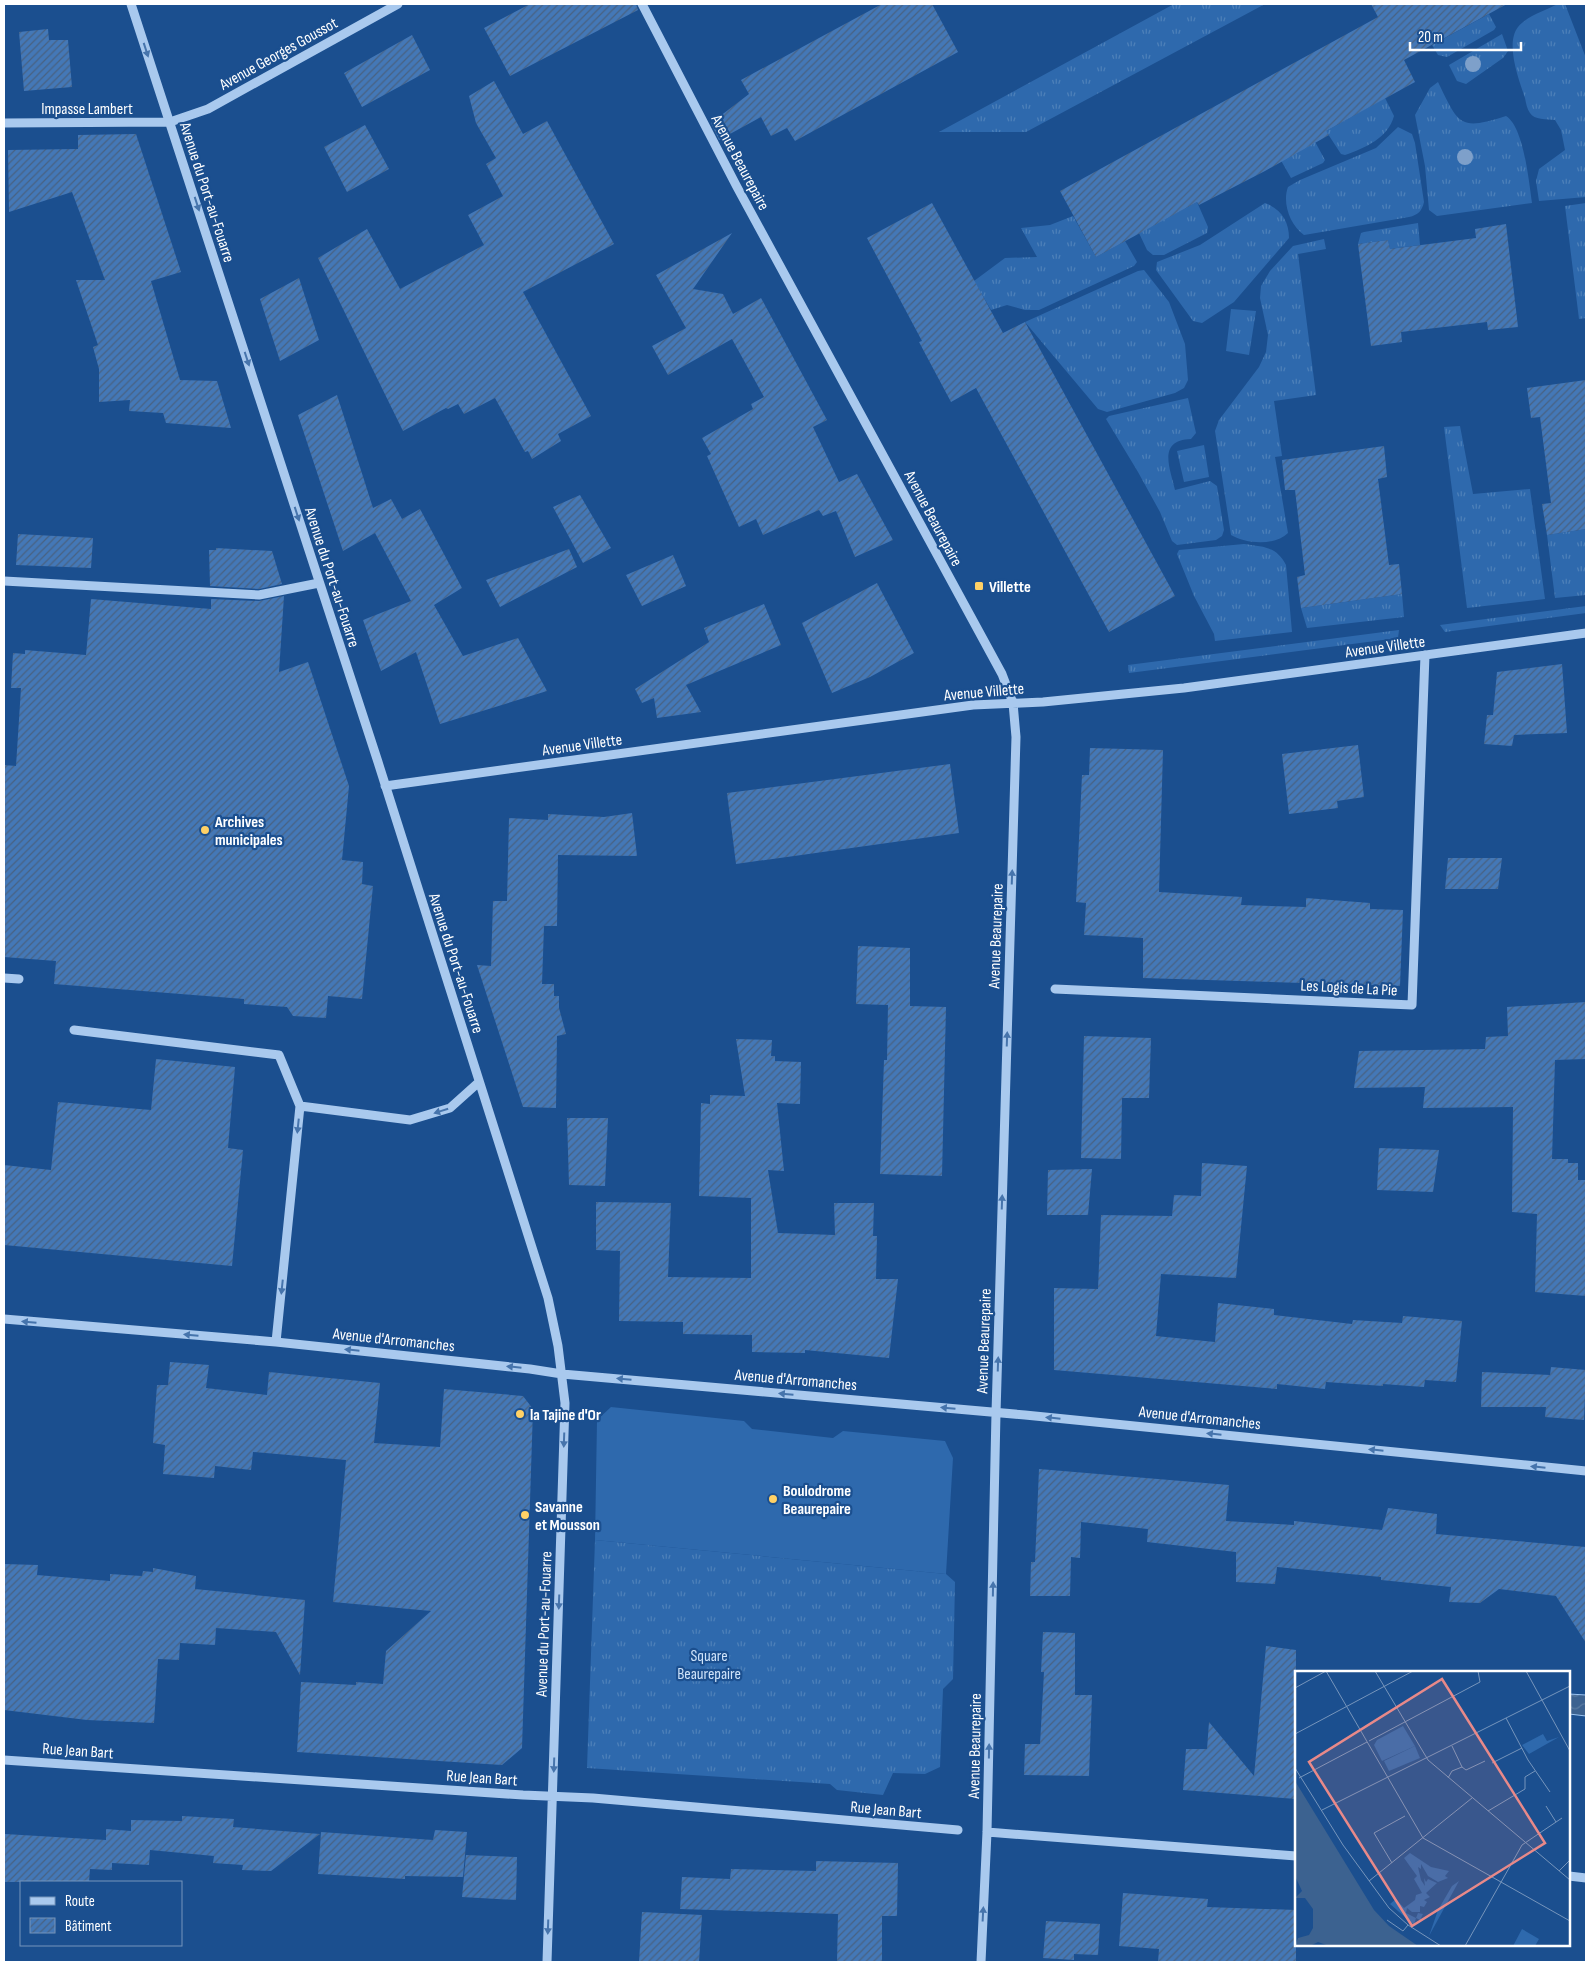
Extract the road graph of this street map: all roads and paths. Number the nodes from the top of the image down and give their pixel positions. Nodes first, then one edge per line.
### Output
1 (131, 4) edge
2 (398, 4) edge
3 (642, 4) edge
4 (170, 122) junction
5 (4, 123) edge
6 (4, 581) edge
7 (319, 582) junction
8 (1586, 634) edge
9 (1425, 655) junction
10 (1013, 703) junction
11 (385, 786) junction
12 (4, 978) edge
13 (19, 979) dead end
14 (1055, 989) dead end
15 (74, 1030) dead end
16 (479, 1082) junction
17 (300, 1106) junction
18 (4, 1319) edge
19 (276, 1342) junction
20 (562, 1374) junction
21 (996, 1413) junction
22 (1586, 1472) edge
23 (4, 1760) edge
24 (553, 1796) junction
25 (958, 1830) dead end
26 (987, 1832) junction
27 (1295, 1856) edge
28 (1570, 1876) edge
29 (1586, 1878) edge
30 (547, 1962) edge
31 (981, 1962) edge

1 -> 4 street, Avenue du Port-au-Fouarre
2 - 4 street, Avenue Georges Goussot
3 - 10 street, Avenue Beaurepaire
4 - 5 street, Impasse Lambert
4 -> 7 street, Avenue du Port-au-Fouarre
6 - 7 street
7 - 11 street, Avenue du Port-au-Fouarre
8 - 9 street, Avenue Villette
9 - 10 street, Avenue Villette
9 - 14 street, Les Logis de La Pie
10 - 11 street, Avenue Villette
21 -> 10 street, Avenue Beaurepaire
11 - 16 street, Avenue du Port-au-Fouarre
12 - 13 street
15 - 17 street
16 -> 17 street
16 - 20 street, Avenue du Port-au-Fouarre
17 -> 19 street
19 -> 18 street, Avenue d'Arromanches
20 -> 19 street, Avenue d'Arromanches
21 -> 20 street, Avenue d'Arromanches
20 -> 24 street, Avenue du Port-au-Fouarre
22 -> 21 street, Avenue d'Arromanches
26 -> 21 street, Avenue Beaurepaire
23 - 24 street, Rue Jean Bart
24 - 25 street, Rue Jean Bart
24 -> 30 street, Avenue du Port-au-Fouarre
26 - 27 street
31 -> 26 street, Avenue Beaurepaire
28 - 29 street

